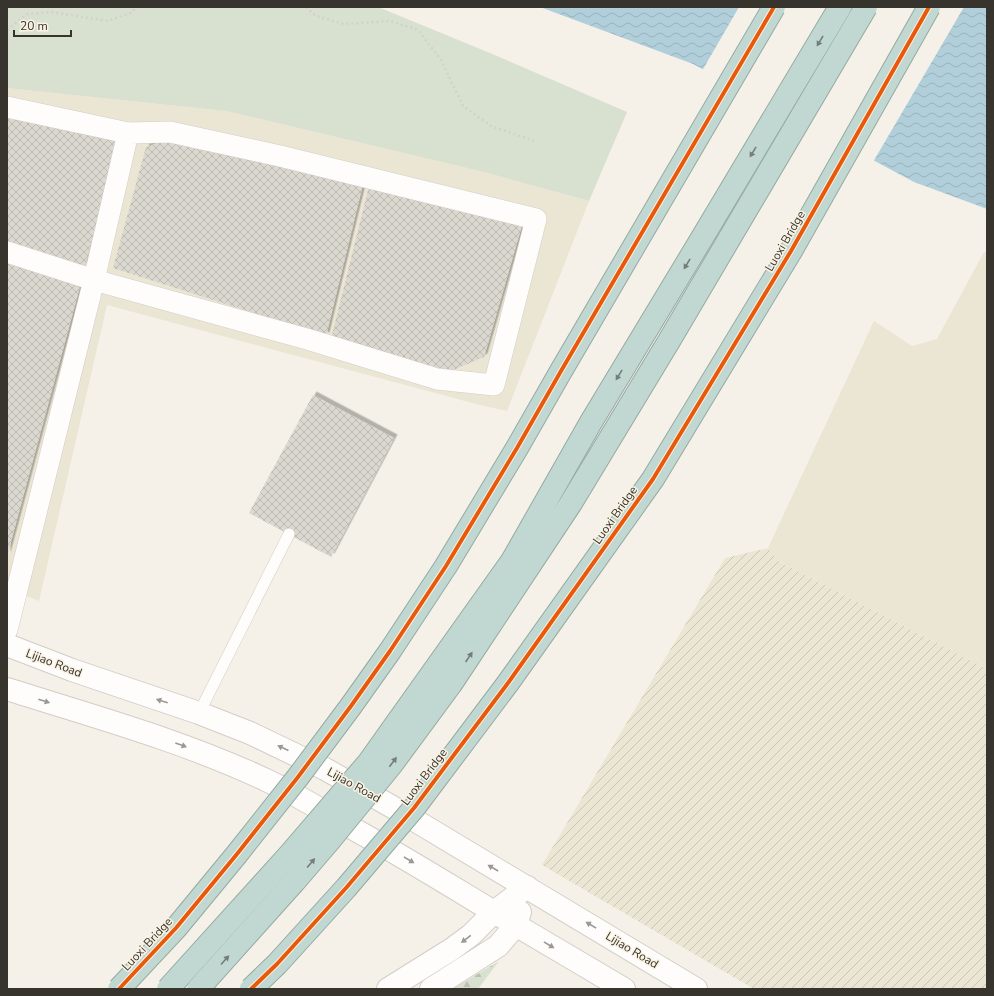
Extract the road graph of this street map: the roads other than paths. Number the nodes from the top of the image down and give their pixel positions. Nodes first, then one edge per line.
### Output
1 (774, 7) edge
2 (840, 7) edge
3 (866, 7) edge
4 (929, 7) edge
5 (7, 107) edge
6 (128, 133) junction
7 (7, 252) edge
8 (94, 280) junction
9 (289, 534) dead end
10 (7, 630) edge
11 (7, 645) edge
12 (7, 688) edge
13 (199, 713) junction
14 (527, 887) junction
15 (494, 912) junction
16 (516, 925) junction
17 (119, 989) edge
18 (168, 989) edge
19 (198, 989) edge
20 (251, 989) edge
21 (388, 989) edge
22 (431, 989) edge
23 (624, 989) edge
24 (696, 989) edge

1 - 17 highway, Luoxi Bridge, bridge
2 -> 18 highway, bridge
19 -> 3 highway, bridge
4 - 20 highway, Luoxi Bridge, bridge
5 - 6 street
6 - 8 street
6 - 8 street
7 - 8 street
8 - 10 street
9 - 13 lane
13 -> 11 main road, Lijiao Road
12 -> 15 main road
14 -> 13 main road, Lijiao Road
14 - 15 main road
14 - 16 main road
24 -> 14 main road, Lijiao Road
15 - 16 main road
15 -> 21 main road
16 - 22 main road
16 -> 23 main road

